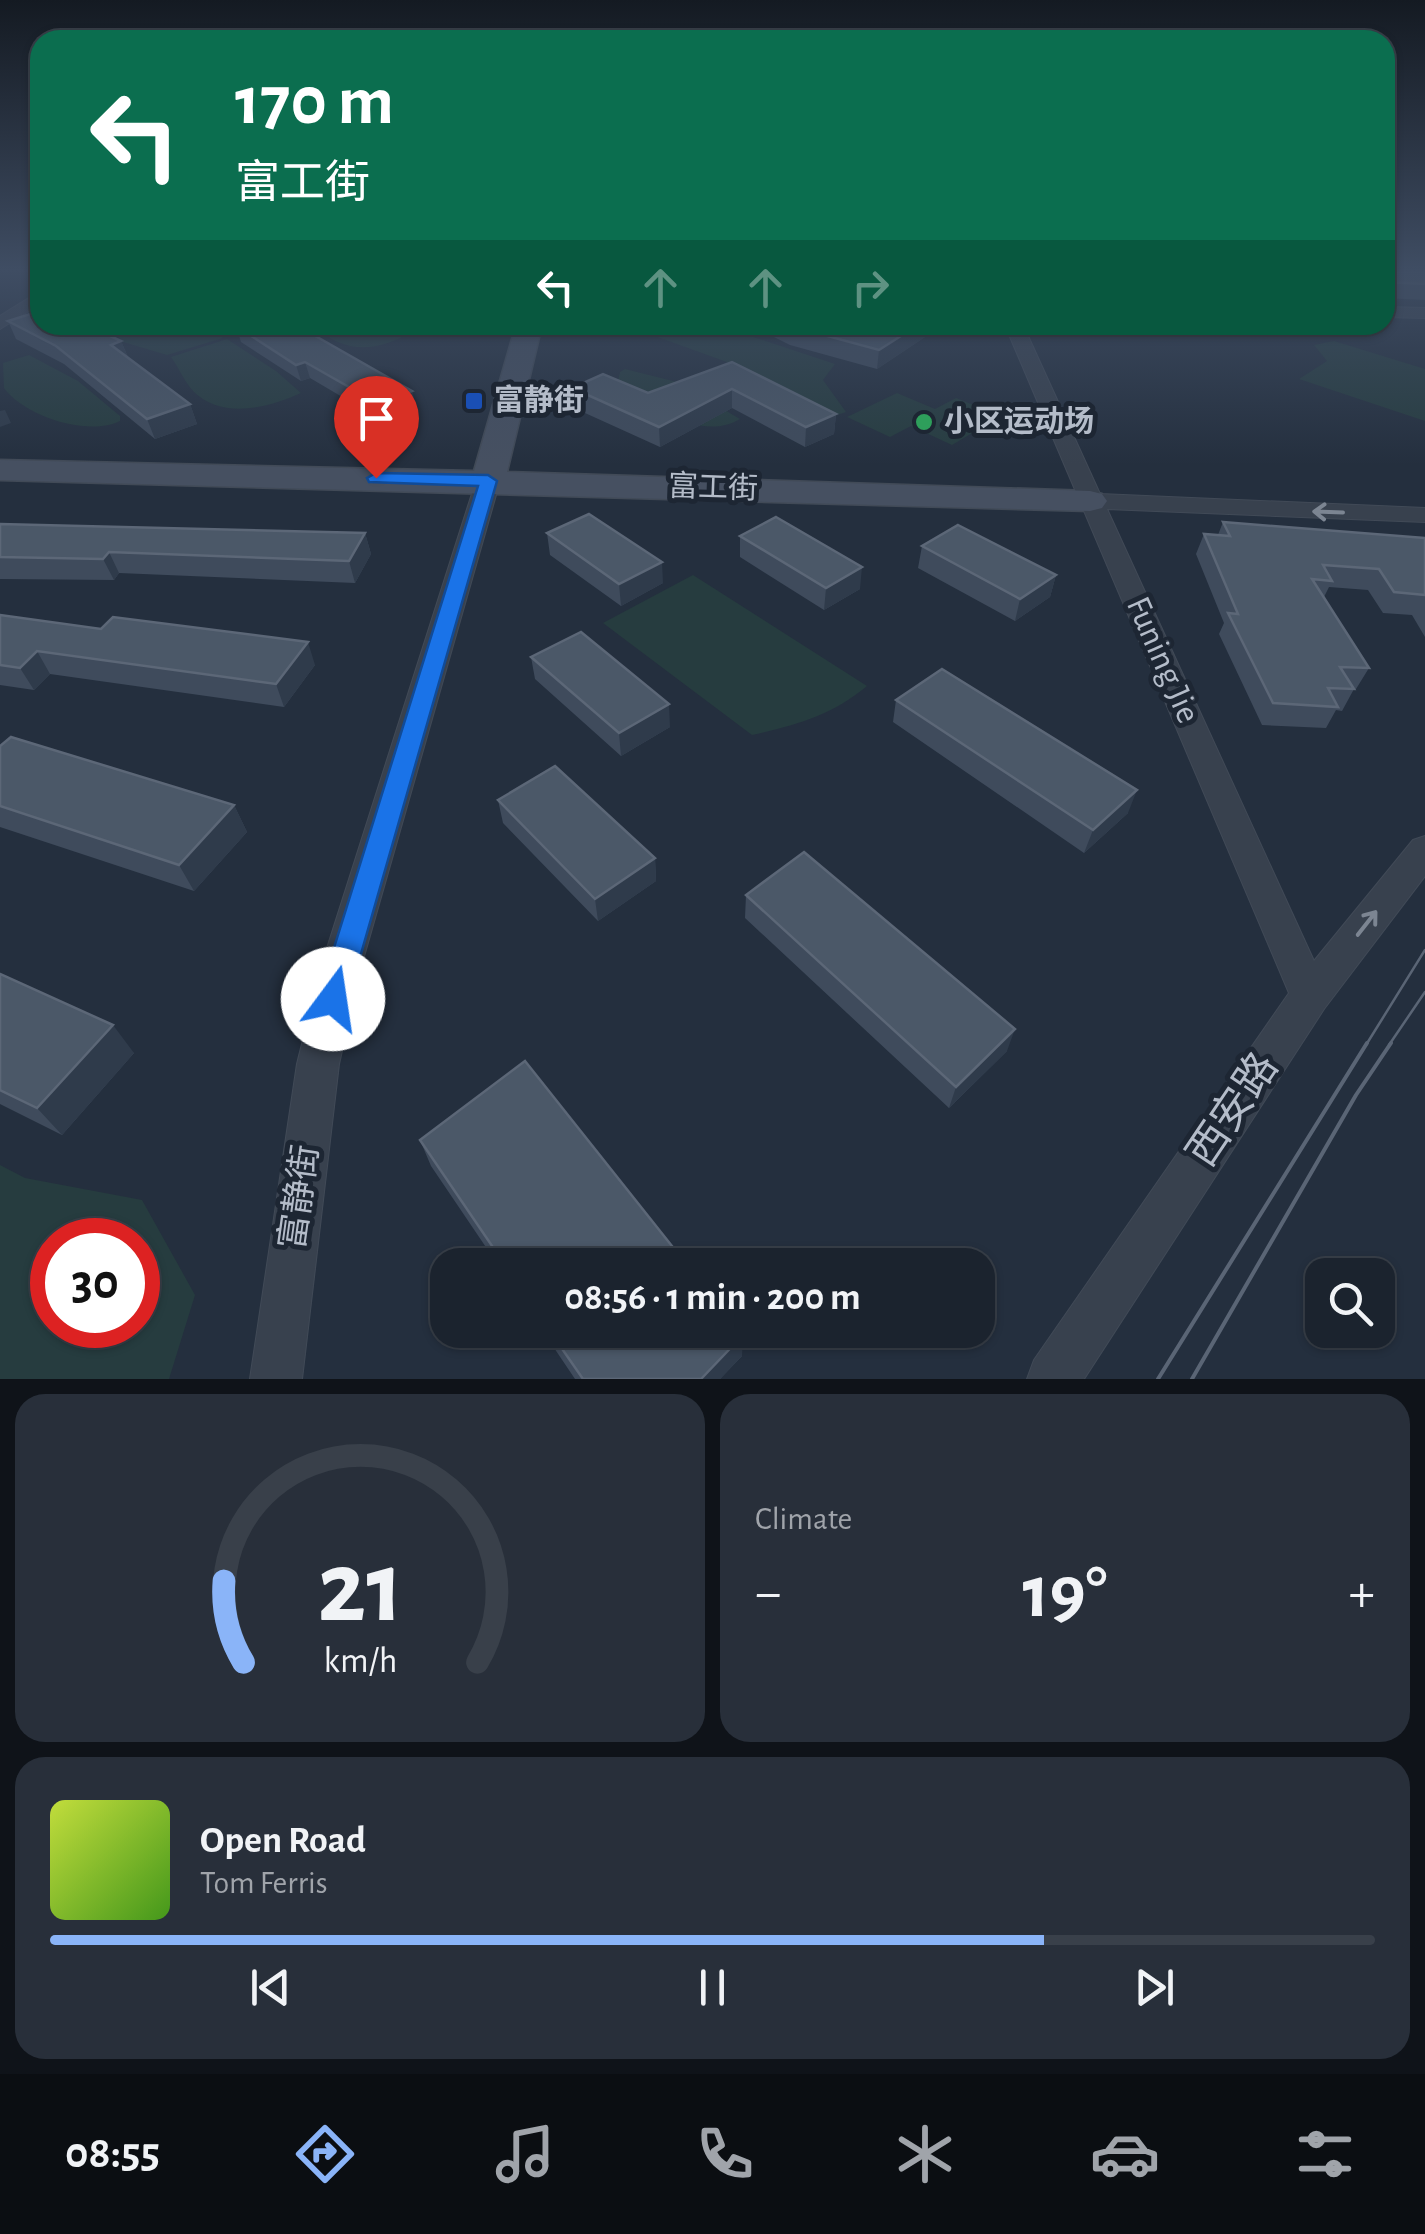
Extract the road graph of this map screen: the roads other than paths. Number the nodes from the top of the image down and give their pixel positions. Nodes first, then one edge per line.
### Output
1 (526, 336) edge
2 (1019, 336) edge
3 (0, 471) edge
4 (488, 481) junction
5 (1090, 501) junction
6 (1425, 516) edge
7 (1425, 850) edge
8 (1310, 996) junction
9 (276, 1379) edge
10 (1053, 1379) edge

1 - 4 street, 富静街
2 - 5 street, Funing Jie
3 - 4 street, 富工街
4 - 5 street, 富工街
4 - 9 street, 富静街
6 -> 5 street, 富工街
5 - 8 street, Funing Jie
8 -> 7 street, 西安路
8 - 10 street, 西安路

